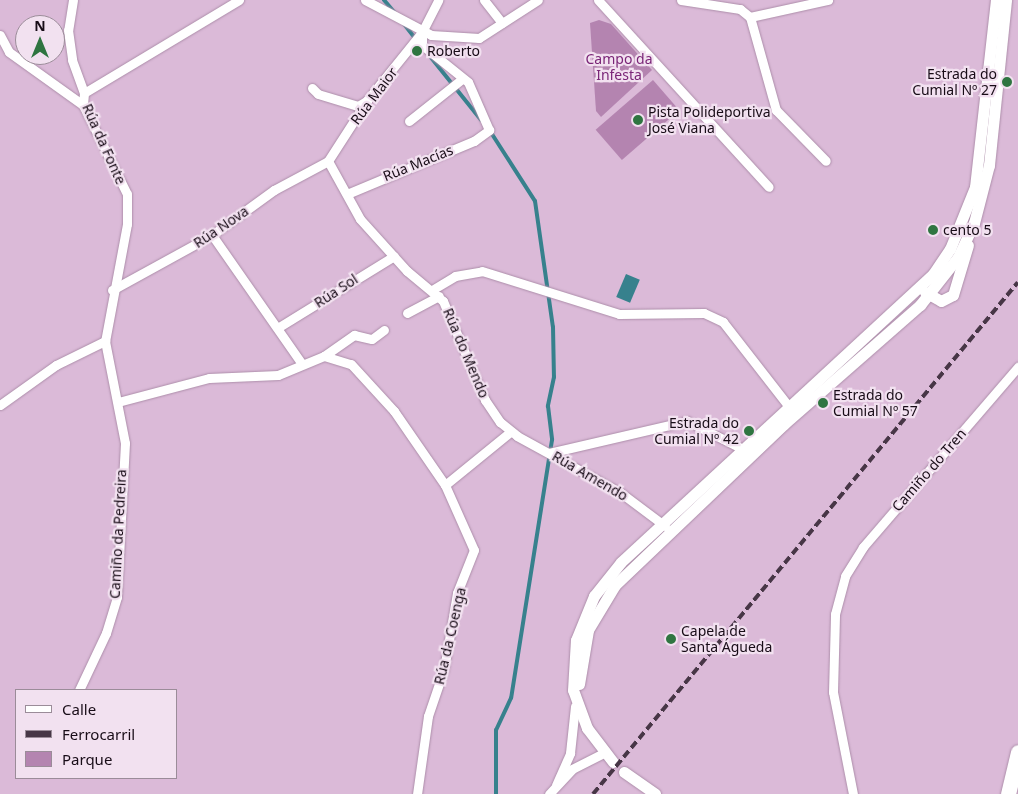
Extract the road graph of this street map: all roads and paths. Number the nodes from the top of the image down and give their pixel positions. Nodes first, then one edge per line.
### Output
1 (73, 0) edge
2 (239, 0) edge
3 (365, 0) edge
4 (438, 0) edge
5 (484, 0) edge
6 (538, 0) edge
7 (598, 0) edge
8 (681, 0) edge
9 (828, 0) edge
10 (996, 0) edge
11 (1006, 0) edge
12 (740, 4) edge
13 (750, 17) junction
14 (502, 23) junction
15 (422, 32) junction
16 (0, 35) edge
17 (462, 79) junction
18 (312, 88) dead end
19 (84, 92) junction
20 (368, 99) junction
21 (83, 105) junction
22 (409, 121) dead end
23 (328, 161) junction
24 (826, 161) dead end
25 (769, 187) dead end
26 (975, 187) junction
27 (347, 194) junction
28 (212, 235) junction
29 (970, 236) junction
30 (394, 256) junction
31 (944, 274) junction
32 (956, 287) junction
33 (112, 290) junction
34 (436, 293) junction
35 (927, 294) junction
36 (407, 313) dead end
37 (883, 323) junction
38 (279, 327) junction
39 (384, 330) dead end
40 (105, 342) junction
41 (324, 356) junction
42 (302, 364) junction
43 (1018, 367) edge
44 (118, 402) junction
45 (0, 405) edge
46 (790, 408) junction
47 (510, 432) junction
48 (743, 449) junction
49 (549, 453) junction
50 (739, 467) junction
51 (445, 485) junction
52 (664, 525) junction
53 (630, 569) junction
54 (79, 689) edge
55 (575, 706) junction
56 (584, 723) junction
57 (1018, 752) edge
58 (604, 753) junction
59 (613, 762) dead end
60 (556, 785) junction
61 (417, 794) edge
62 (549, 794) edge
63 (645, 794) edge
64 (655, 794) edge
65 (853, 794) edge
66 (1008, 794) edge

1 - 19 street
2 - 19 street, Rúa da Fonte
3 - 15 street
4 - 15 street, Rúa Maior
5 - 14 street
6 - 14 street
7 - 25 street
8 - 12 street
9 - 13 street
10 - 26 street
11 - 29 street
12 - 13 street
13 - 24 street
14 - 15 street
15 - 17 street
15 - 20 street, Rúa Maior
16 - 21 street
17 - 22 street
17 - 27 street, Rúa Macías
18 - 20 street
19 - 21 street, Rúa da Fonte
20 - 23 street, Rúa Maior
21 - 33 street, Rúa da Fonte
23 - 27 street, Rúa do Mendo
23 - 28 street, Rúa Nova
26 - 31 street
26 - 37 street
27 - 30 street, Rúa do Mendo
28 - 33 street, Rúa Nova
28 - 38 street
29 - 31 street
29 - 32 street
30 - 34 street, Rúa do Mendo
30 - 38 street, Rúa Sol
31 - 32 street
31 - 35 street
32 - 35 street
33 - 40 street, Rúa da Fonte
34 - 36 street
34 - 46 street
34 - 47 street, Rúa do Mendo
35 - 37 street
35 - 50 street
37 - 46 street
38 - 42 street
39 - 41 street
40 - 44 street, Rúa da Fonte
40 - 45 street
41 - 42 street
41 - 51 street, Rúa da Coenga
42 - 44 street
43 - 65 street, Camiño do Tren
44 - 54 street, Camiño da Pedreira
46 - 48 street
47 - 49 street, Rúa Amendo
47 - 51 street
48 - 49 street
48 - 52 street
49 - 52 street, Rúa Amendo
50 - 52 street
50 - 53 street
51 - 61 street, Rúa da Coenga
52 - 53 street
52 - 55 street
53 - 56 street
55 - 56 street
55 - 60 street
56 - 58 street
57 - 66 main road
58 - 59 street
58 - 60 street
60 - 62 street
63 - 64 street

